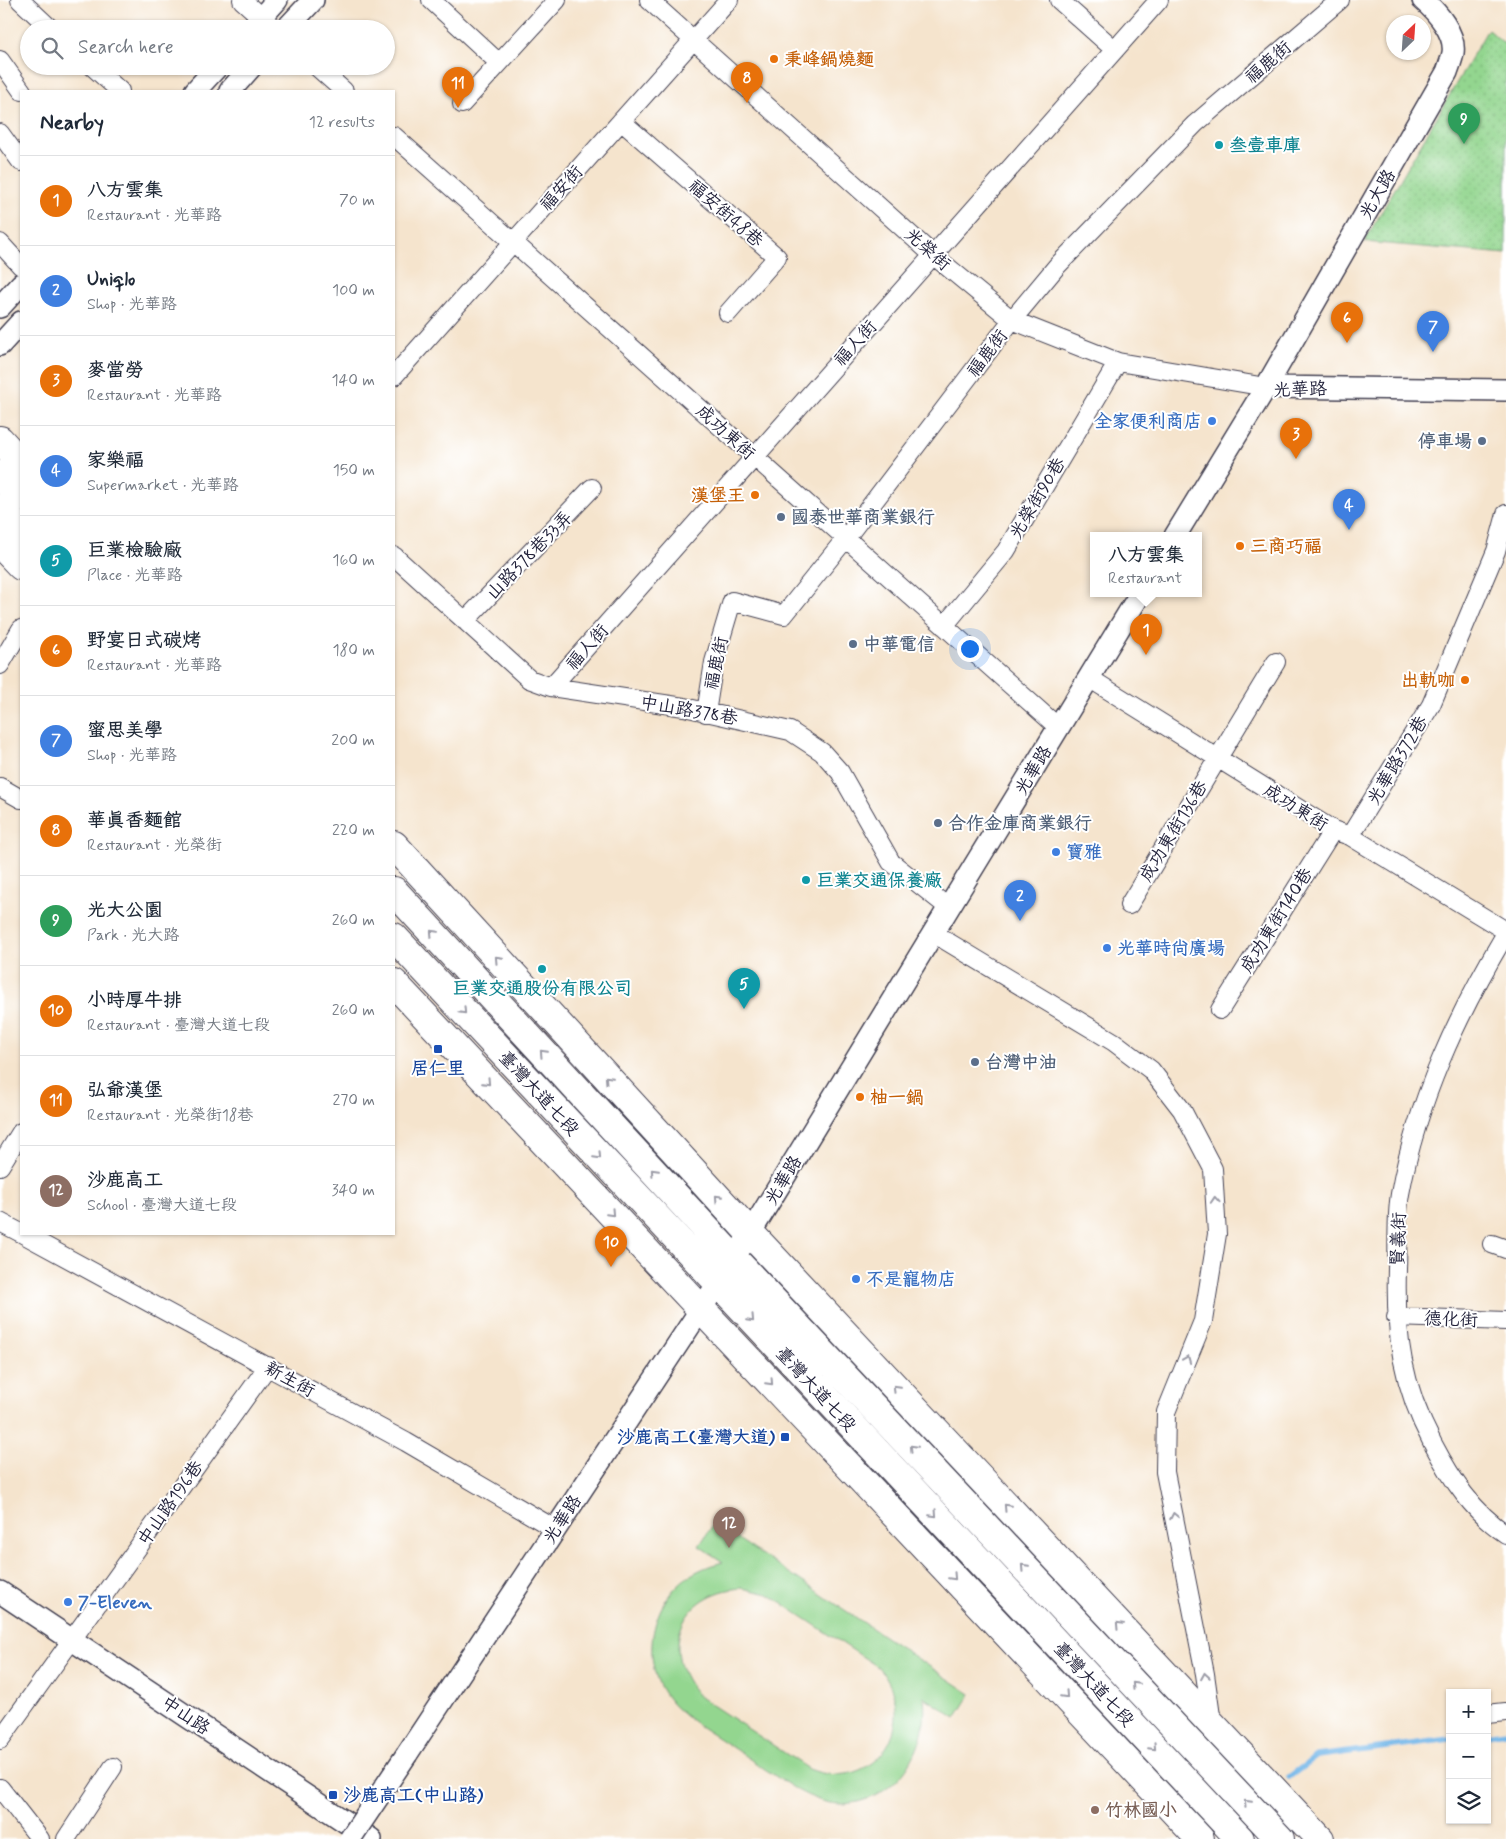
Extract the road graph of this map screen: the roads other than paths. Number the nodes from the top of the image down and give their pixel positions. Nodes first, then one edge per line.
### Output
1 (20, 0) edge
2 (242, 0) edge
3 (277, 0) edge
4 (313, 0) edge
5 (431, 0) edge
6 (557, 0) edge
7 (649, 0) edge
8 (729, 0) edge
9 (1059, 0) edge
10 (1159, 0) edge
11 (1340, 0) edge
12 (1423, 0) edge
13 (42, 20) edge
14 (258, 20) edge
15 (265, 20) edge
16 (294, 20) edge
17 (693, 40) junction
18 (1115, 50) junction
19 (0, 60) edge
20 (499, 63) junction
21 (102, 75) edge
22 (210, 75) edge
23 (244, 75) edge
24 (326, 75) edge
25 (21, 90) edge
26 (119, 90) edge
27 (196, 90) edge
28 (232, 90) edge
29 (343, 90) edge
30 (462, 104) dead end
31 (621, 121) junction
32 (0, 133) edge
33 (395, 137) edge
34 (20, 161) edge
35 (513, 242) junction
36 (0, 243) edge
37 (933, 254) junction
38 (20, 265) edge
39 (20, 285) edge
40 (0, 306) edge
41 (728, 313) dead end
42 (1012, 320) junction
43 (20, 323) edge
44 (0, 345) edge
45 (1118, 362) junction
46 (395, 375) edge
47 (1266, 387) junction
48 (1506, 390) edge
49 (0, 440) edge
50 (754, 456) junction
51 (20, 462) edge
52 (0, 475) edge
53 (592, 488) dead end
54 (20, 497) edge
55 (0, 508) edge
56 (1506, 514) edge
57 (20, 530) edge
58 (1177, 532) edge
59 (846, 538) junction
60 (0, 544) edge
61 (395, 557) edge
62 (20, 565) edge
63 (1138, 597) edge
64 (465, 621) junction
65 (944, 626) junction
66 (20, 631) edge
67 (1276, 662) dead end
68 (0, 665) edge
69 (1089, 678) junction
70 (551, 687) junction
71 (706, 713) junction
72 (1058, 728) junction
73 (1218, 758) junction
74 (0, 787) edge
75 (20, 799) edge
76 (1333, 830) junction
77 (1350, 836) junction
78 (395, 846) edge
79 (395, 892) edge
80 (1129, 905) dead end
81 (949, 908) junction
82 (1506, 932) edge
83 (933, 933) junction
84 (395, 938) edge
85 (395, 984) edge
86 (1220, 1010) dead end
87 (20, 1134) edge
88 (0, 1166) edge
89 (0, 1222) edge
90 (20, 1232) edge
91 (751, 1234) junction
92 (26, 1235) edge
93 (734, 1259) junction
94 (779, 1264) junction
95 (718, 1284) junction
96 (701, 1308) junction
97 (1396, 1317) junction
98 (1506, 1321) edge
99 (268, 1366) junction
100 (555, 1529) junction
101 (1506, 1534) edge
102 (0, 1592) edge
103 (72, 1640) junction
104 (1506, 1712) edge
105 (1491, 1714) edge
106 (1212, 1724) junction
107 (0, 1740) edge
108 (113, 1767) dead end
109 (0, 1788) edge
110 (40, 1839) edge
111 (66, 1839) edge
112 (350, 1839) edge
113 (372, 1839) edge
114 (1200, 1839) edge
115 (1240, 1839) edge
116 (1280, 1839) edge
117 (1320, 1839) edge

1 - 13 street
2 - 14 street
3 - 15 street
4 - 16 street
5 - 20 street
6 - 20 street
7 - 17 street, 光榮街
8 - 17 street, 福安街
9 - 18 street
10 - 18 street, 福人街
11 - 42 street, 福鹿街
12 - 47 street, 光大路
17 - 31 street, 福安街
17 - 37 street, 光榮街
18 - 37 street, 福人街
19 - 25 street
20 - 30 street
21 - 26 street
22 - 27 street
23 - 28 street
24 - 29 street
31 - 35 street, 福安街
31 - 41 street, 福安街48巷
32 - 34 street
33 - 35 street, 成功東街
35 - 46 street, 福安街
35 - 50 street, 成功東街
36 - 38 street
37 - 42 street, 光榮街
37 - 50 street, 福人街
39 - 40 street
42 - 45 street, 光榮街
42 - 59 street, 福鹿街
43 - 44 street
45 - 47 street, 光榮街
45 - 65 street, 光榮街90巷
47 - 48 street, 光華路
47 - 58 street, 光華路
49 - 51 main road
50 - 59 street, 成功東街
50 - 70 street, 福人街
52 - 54 main road
53 - 64 street, 山路378巷33弄
55 - 57 main road
56 - 77 street, 光華路372巷
59 - 65 street, 成功東街
59 - 71 street, 福鹿街
60 - 62 main road
61 - 64 street, 中山路378巷
63 - 69 street, 光華路
64 - 70 street, 中山路378巷
65 - 72 street, 成功東街
66 - 68 street
67 - 73 street, 成功東街136巷
69 - 72 street, 光華路
69 - 73 street, 成功東街
70 - 71 street, 中山路378巷
71 - 81 street, 中山路378巷
72 - 81 street, 光華路
73 - 76 street, 成功東街
73 - 80 street, 成功東街136巷
74 - 75 street
76 - 77 street, 成功東街
76 - 86 street, 成功東街140巷
77 - 82 street, 成功東街
91 -> 78 main road
93 -> 79 main road, 臺灣大道七段
81 - 83 street, 光華路
82 - 97 street, 賢義街
83 - 91 street, 光華路
106 -> 83 street
84 -> 95 main road, 臺灣大道七段
85 -> 96 main road, 臺灣大道七段
87 - 88 street
89 - 90 street, 新生街
91 - 93 street, 光華路
91 - 94 main road
92 - 99 street, 新生街
93 - 94 main road
93 - 95 street, 光華路
116 -> 93 main road, 臺灣大道七段
106 -> 94 main road
95 - 96 street, 光華路
95 -> 115 main road, 臺灣大道七段
96 - 100 street, 光華路
96 -> 114 main road, 臺灣大道七段
97 - 98 street, 德化街
97 - 101 street, 賢義街
99 - 100 street, 新生街
99 - 103 street, 中山路196巷
100 - 112 street, 光華路, bridge
102 - 103 street, 中山路
103 - 107 street, 中山路196巷
103 - 113 street, 中山路
104 - 105 street
106 - 117 main road
108 - 111 street
109 - 110 street

